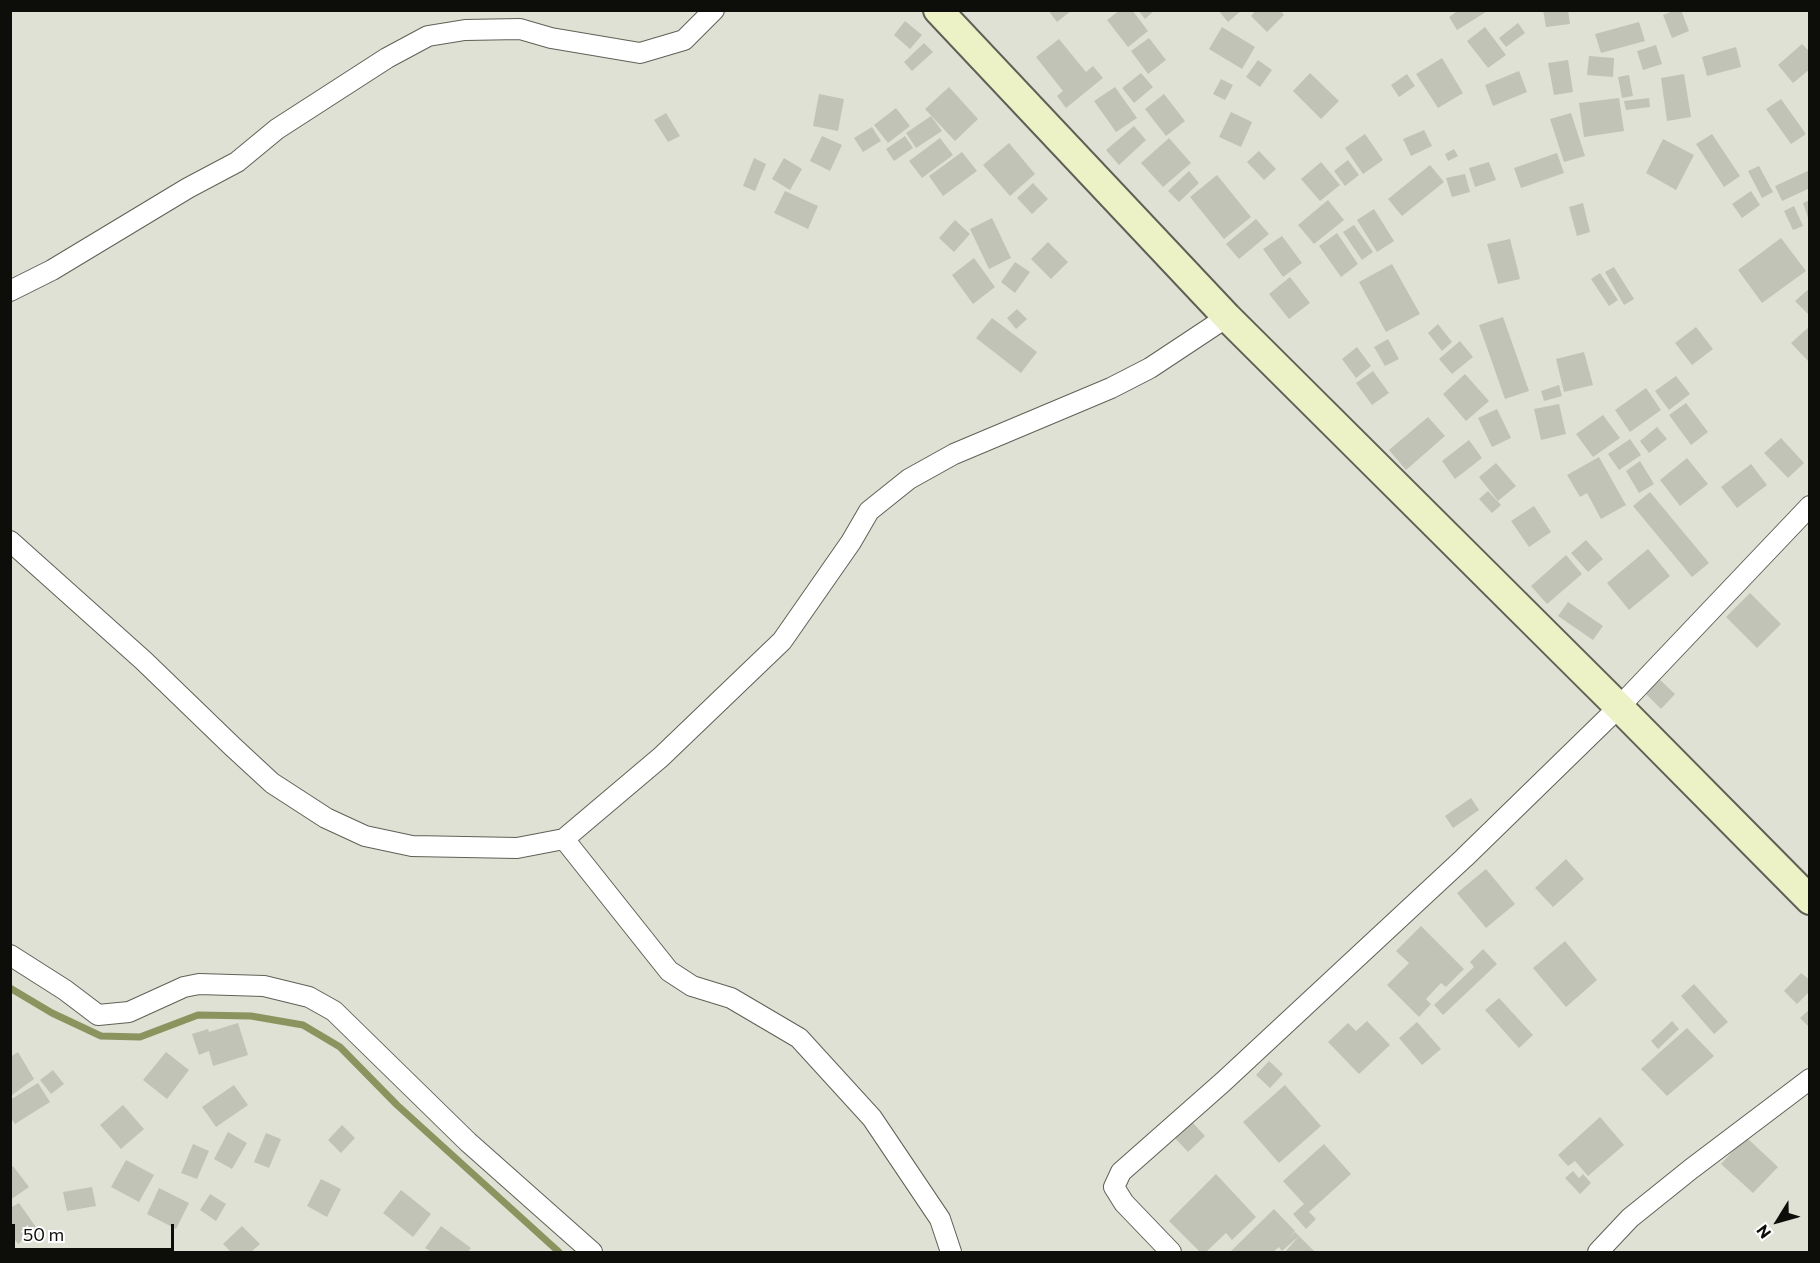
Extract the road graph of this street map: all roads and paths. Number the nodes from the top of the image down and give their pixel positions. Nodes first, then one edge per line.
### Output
1 (714, 10) edge
2 (938, 10) edge
3 (10, 291) edge
4 (1227, 317) junction
5 (1809, 506) edge
6 (10, 541) edge
7 (1619, 707) junction
8 (564, 838) junction
9 (1809, 900) edge
10 (10, 955) edge
11 (1809, 1079) edge
12 (592, 1252) edge
13 (951, 1252) edge
14 (1171, 1252) edge
15 (1598, 1252) edge

1 - 3 street
2 - 4 main road
4 - 7 main road
4 - 8 street
5 - 7 street
6 - 8 street
7 - 9 main road
7 - 14 street
8 - 13 street
10 - 12 street
11 - 15 street

